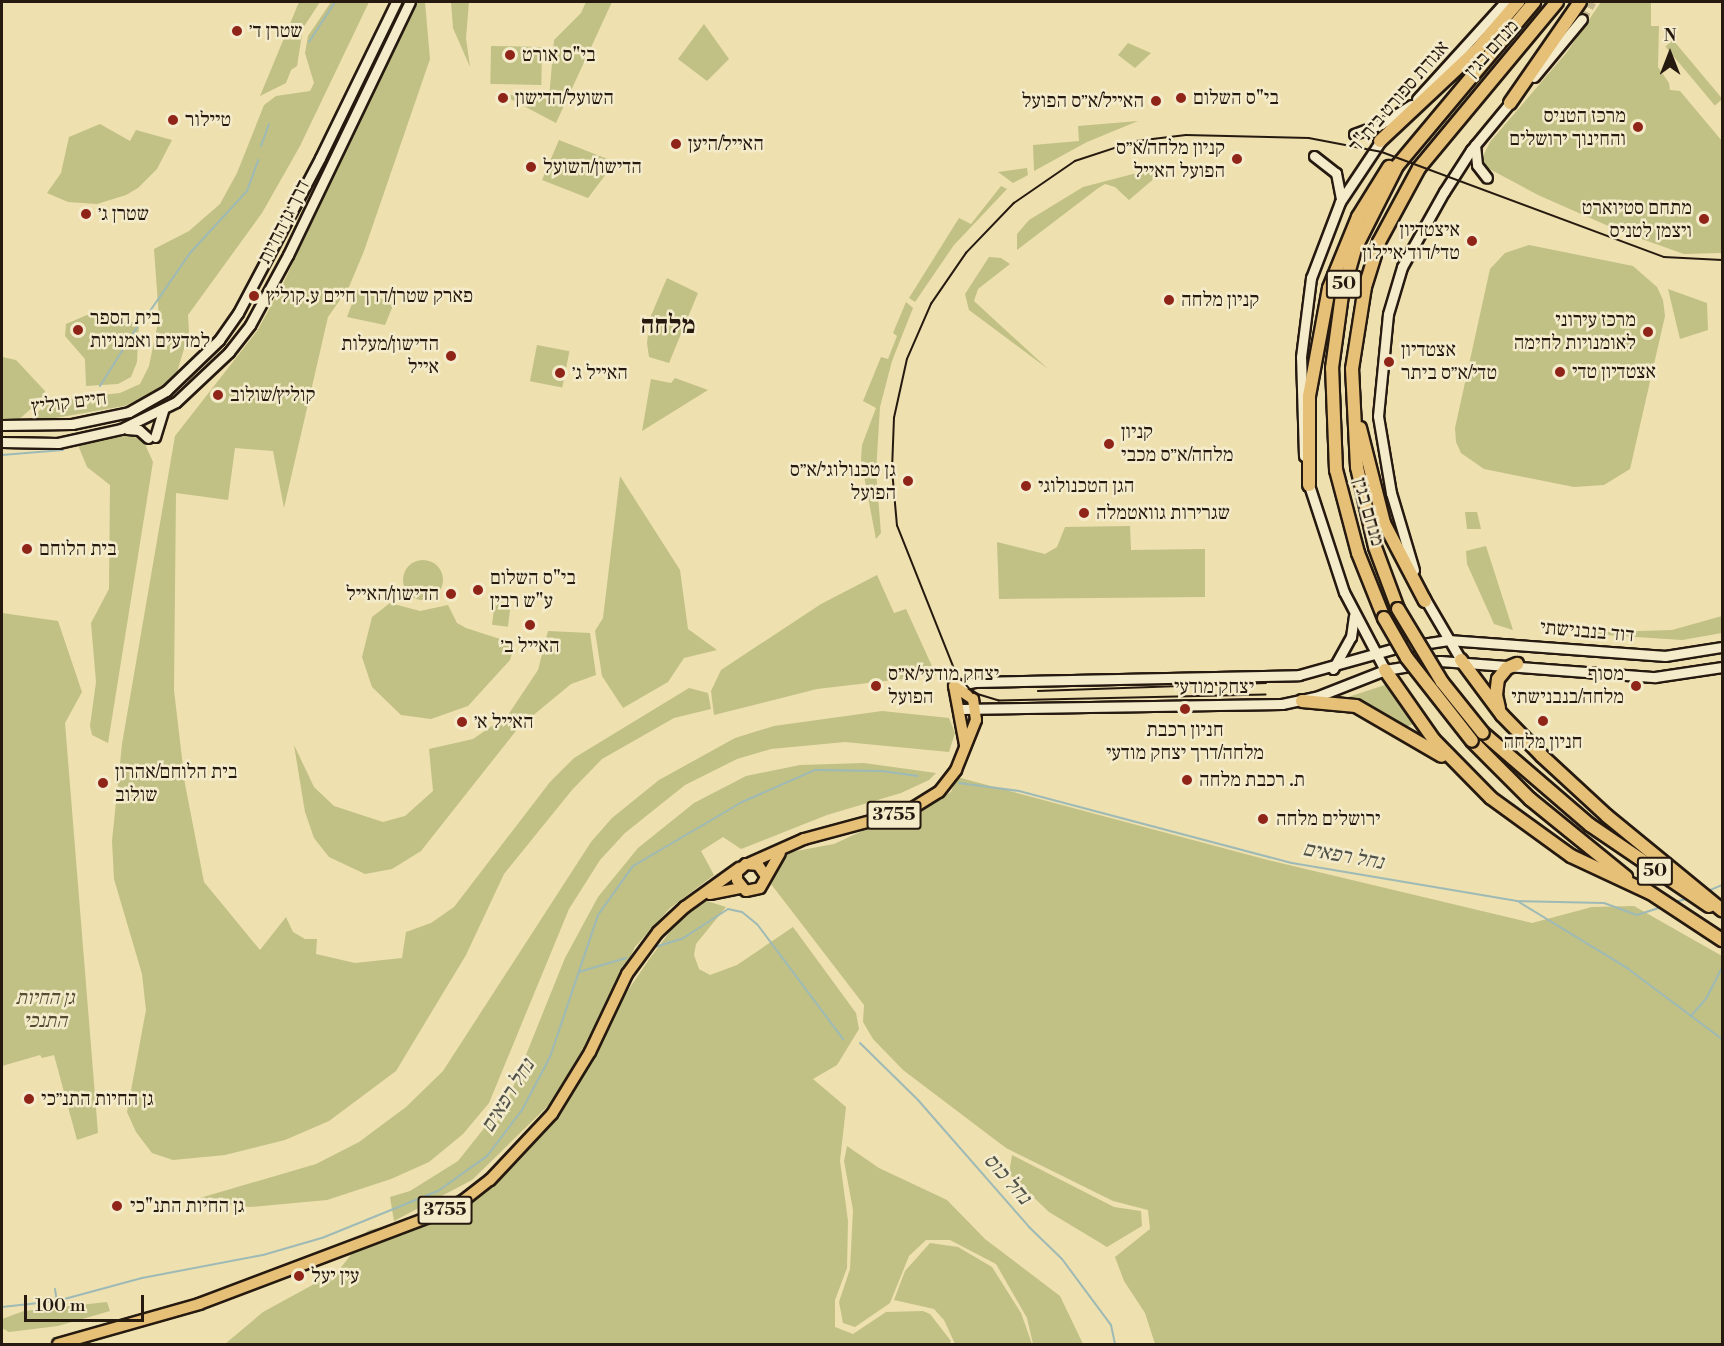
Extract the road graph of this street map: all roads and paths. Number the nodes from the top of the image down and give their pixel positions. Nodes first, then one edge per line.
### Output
1 (396, 2) edge
2 (410, 2) edge
3 (1505, 2) edge
4 (1518, 2) edge
5 (1534, 2) edge
6 (1557, 2) edge
7 (1580, 2) edge
8 (1582, 19) tunnel mouth
9 (1510, 103) junction
10 (1412, 105) junction
11 (1442, 108) junction
12 (1354, 134) dead end
13 (1380, 141) junction
14 (1475, 144) junction
15 (1314, 156) dead end
16 (1487, 178) dead end
17 (1340, 202) junction
18 (1353, 362) junction
19 (139, 408) joint
20 (165, 409) junction
21 (141, 422) joint
22 (2, 425) edge
23 (121, 429) junction
24 (2, 442) edge
25 (1309, 485) junction
26 (1425, 601) junction
27 (1354, 614) junction
28 (1448, 640) junction
29 (1722, 647) edge
30 (1376, 654) junction
31 (1461, 660) junction
32 (1517, 664) junction
33 (1722, 667) edge
34 (1333, 669) junction
35 (1385, 670) junction
36 (954, 686) junction
37 (1302, 701) junction
38 (961, 709) junction
39 (977, 709) junction
40 (1502, 715) junction
41 (965, 746) junction
42 (1461, 771) junction
43 (793, 844) junction
44 (750, 863) junction
45 (740, 868) junction
46 (765, 875) junction
47 (742, 888) junction
48 (1650, 893) junction
49 (699, 898) junction
50 (1722, 912) edge
51 (1722, 940) edge
52 (58, 1344) edge

1 - 19 main road, דרך גן החיות
2 - 20 main road, דרך גן החיות
3 - 10 main road, אגודת ספורט בית"ר
4 - 13 highway
5 - 11 highway, מנחם בגין / 50
6 - 18 highway, מנחם בגין / 50
7 - 9 highway
8 - 9 main road
9 - 14 main road
10 - 12 main road
10 - 13 main road, אגודת ספורט בית"ר
11 - 25 highway
11 - 48 highway, מנחם בגין / 50, bridge
13 - 17 main road, אגודת ספורט בית"ר
14 - 16 main road
14 - 26 main road
15 - 17 main road
17 - 25 main road, אגודת ספורט בית"ר
18 - 26 highway
18 - 50 highway, מנחם בגין / 50, bridge
19 - 22 main road, חיים קוליץ
20 - 21 main road, דרך גן החיות
20 - 23 main road
21 - 23 main road, חיים קוליץ
23 - 24 main road, חיים קוליץ
25 - 27 main road, אגודת ספורט בית"ר
26 - 28 main road
27 - 30 main road, אגודת ספורט בית"ר
27 - 34 main road
28 - 29 main road, דוד בנבנישתי
28 - 30 main road, יצחק מודעי
28 - 31 main road
30 - 34 main road, יצחק מודעי
30 - 35 main road, אגודת ספורט בית"ר
31 - 32 main road, דוד בנבנישתי
31 - 35 main road, יצחק מודעי
31 - 40 highway
32 - 33 main road, דוד בנבנישתי
32 - 40 highway
34 - 36 main road, יצחק מודעי
35 - 37 main road, יצחק מודעי
35 - 42 highway
36 - 38 main road, 3755
36 - 39 main road
37 - 39 main road, יצחק מודעי
37 - 42 highway
38 - 39 main road, יצחק מודעי
38 - 41 main road, 3755
39 - 41 main road, 3755
40 - 50 highway
41 - 43 main road, 3755
42 - 48 highway
43 - 44 main road, 3755
43 - 46 main road, 3755
44 - 45 main road, 3755
44 - 46 main road
45 - 47 main road
45 - 49 main road, 3755
46 - 47 main road, 3755
47 - 49 main road, 3755
48 - 51 highway, מנחם בגין / 50
49 - 52 main road, 3755

